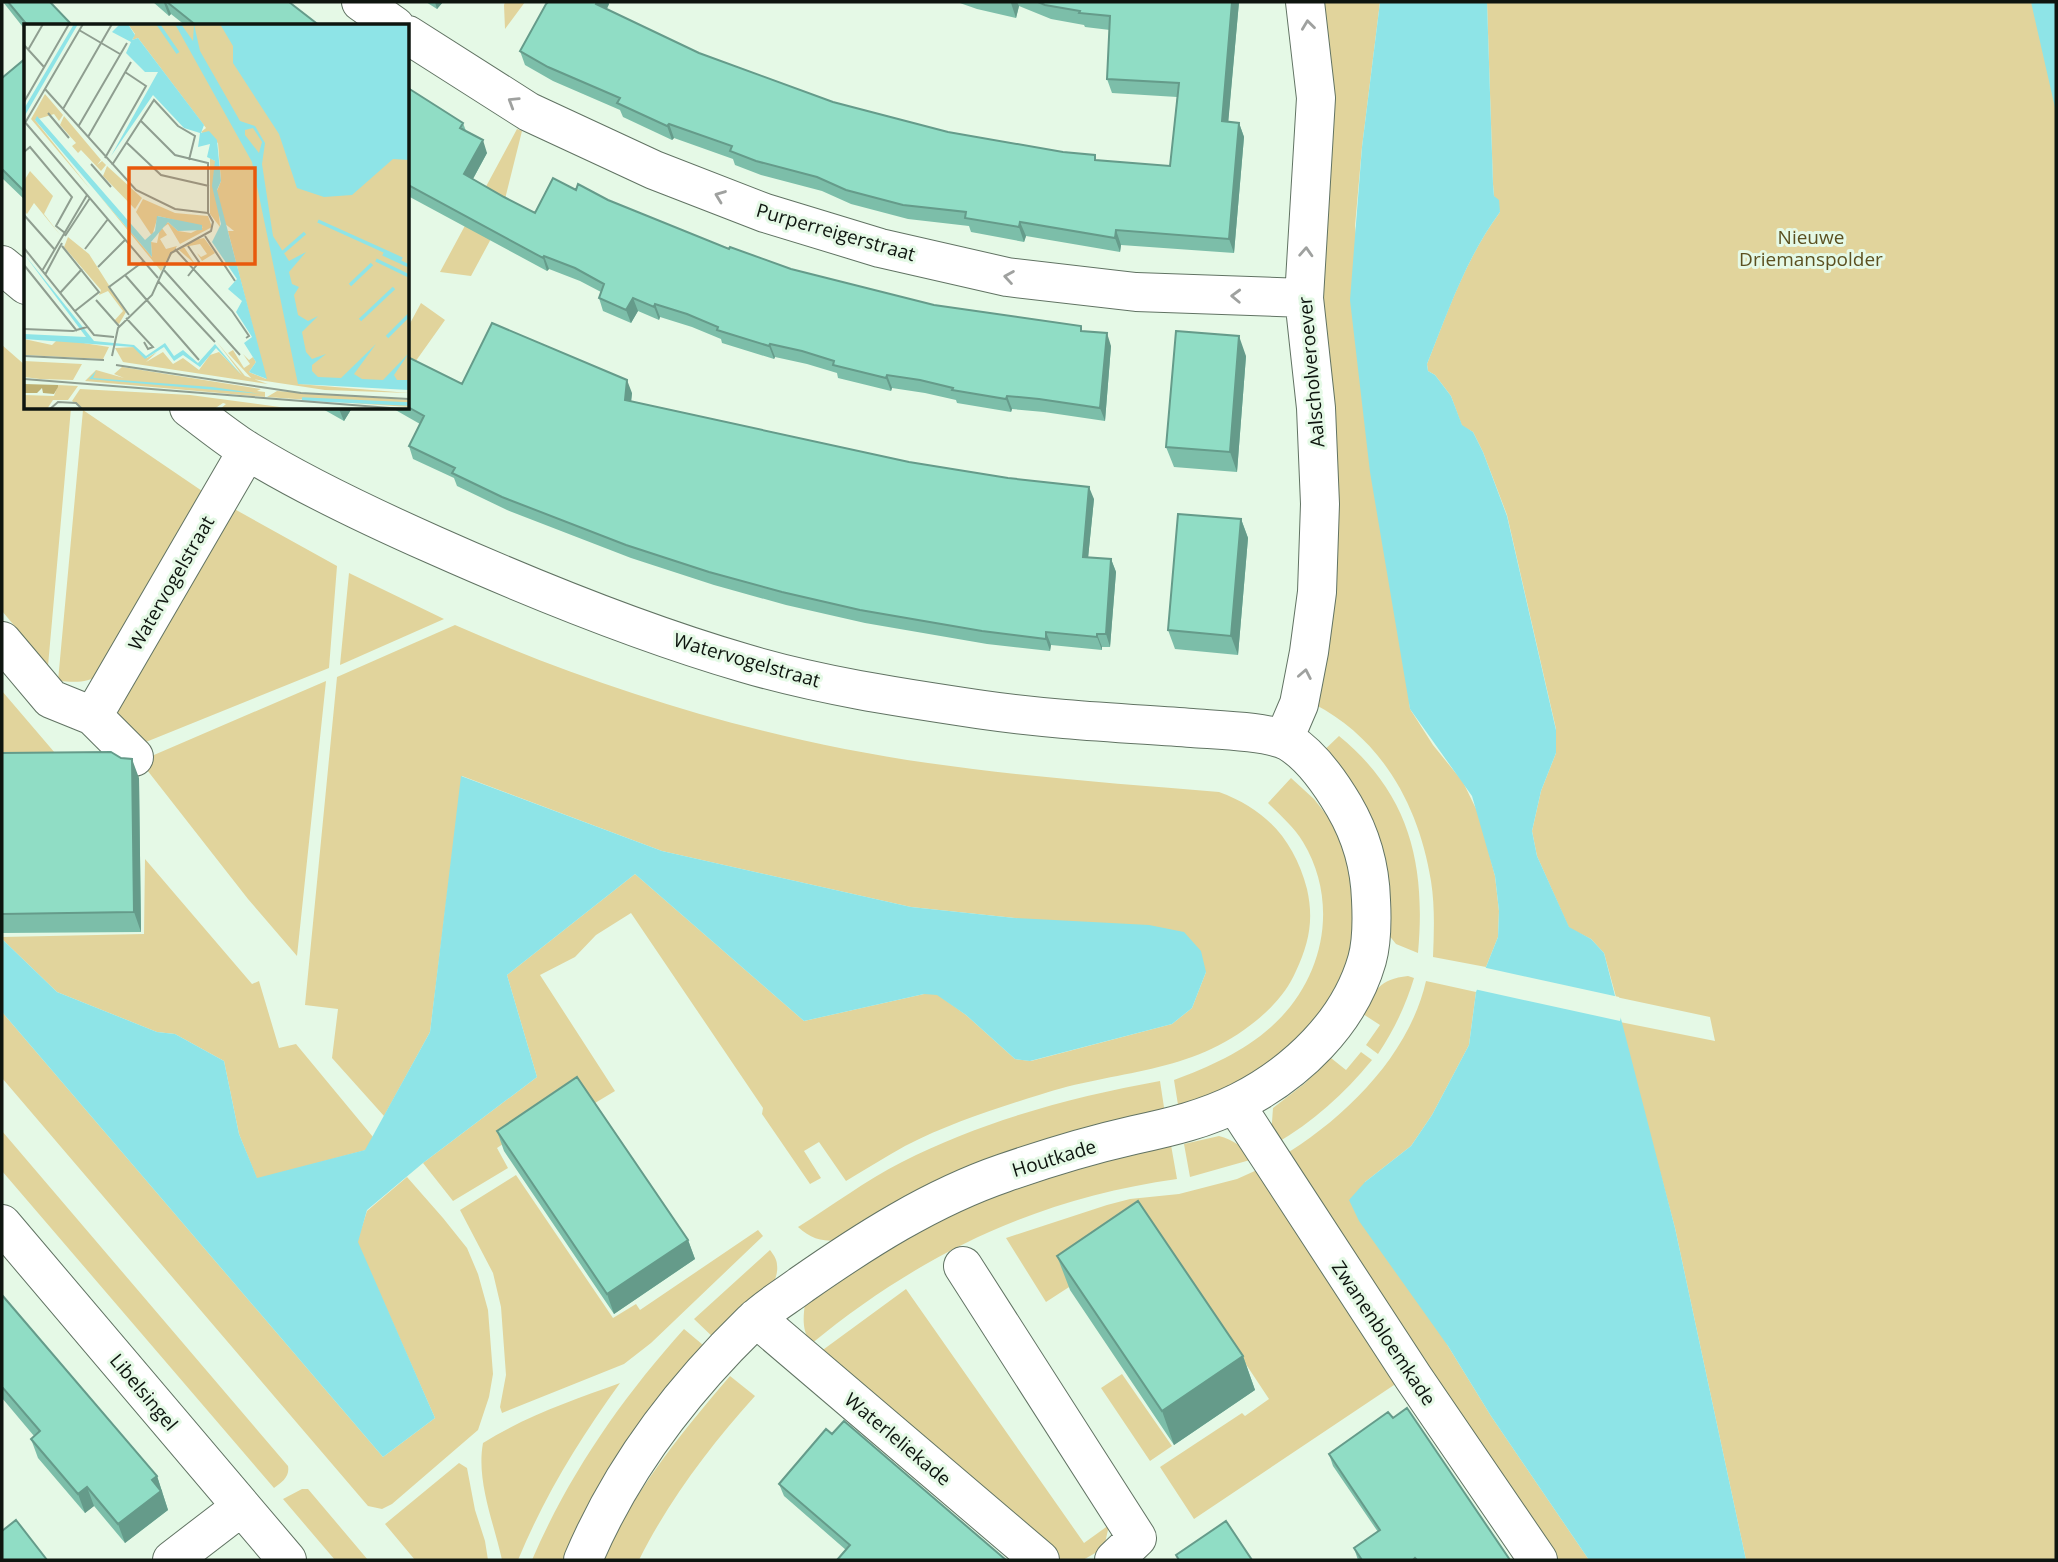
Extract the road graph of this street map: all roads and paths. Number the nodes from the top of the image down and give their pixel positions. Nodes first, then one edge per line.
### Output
1 (361, 2) edge
2 (1305, 2) edge
3 (392, 24) edge
4 (410, 36) edge
5 (2, 265) edge
6 (24, 283) edge
7 (1304, 298) junction
8 (192, 410) edge
9 (247, 451) junction
10 (2, 641) edge
11 (93, 716) junction
12 (1284, 739) junction
13 (134, 757) edge
14 (1235, 1104) junction
15 (2, 1224) edge
16 (962, 1266) dead end
17 (756, 1318) junction
18 (241, 1507) junction
19 (172, 1560) edge
20 (287, 1560) edge
21 (583, 1560) edge
22 (1040, 1560) edge
23 (1114, 1560) edge
24 (1538, 1560) edge

1 - 3 street
7 -> 2 street, Aalscholveroever
7 -> 4 street, Purperreigerstraat
5 - 6 street
12 -> 7 street, Aalscholveroever
8 - 9 street, Watervogelstraat
9 - 11 street, Watervogelstraat
9 - 12 street, Watervogelstraat
10 - 11 street
11 - 13 street
12 - 14 street, Houtkade
14 - 17 street, Houtkade
14 - 24 street, Zwanenbloemkade
15 - 18 street, Libelsingel
16 - 23 street
17 - 21 street, Houtkade
17 - 22 street, Waterleliekade
18 - 19 street
18 - 20 street, Libelsingel

